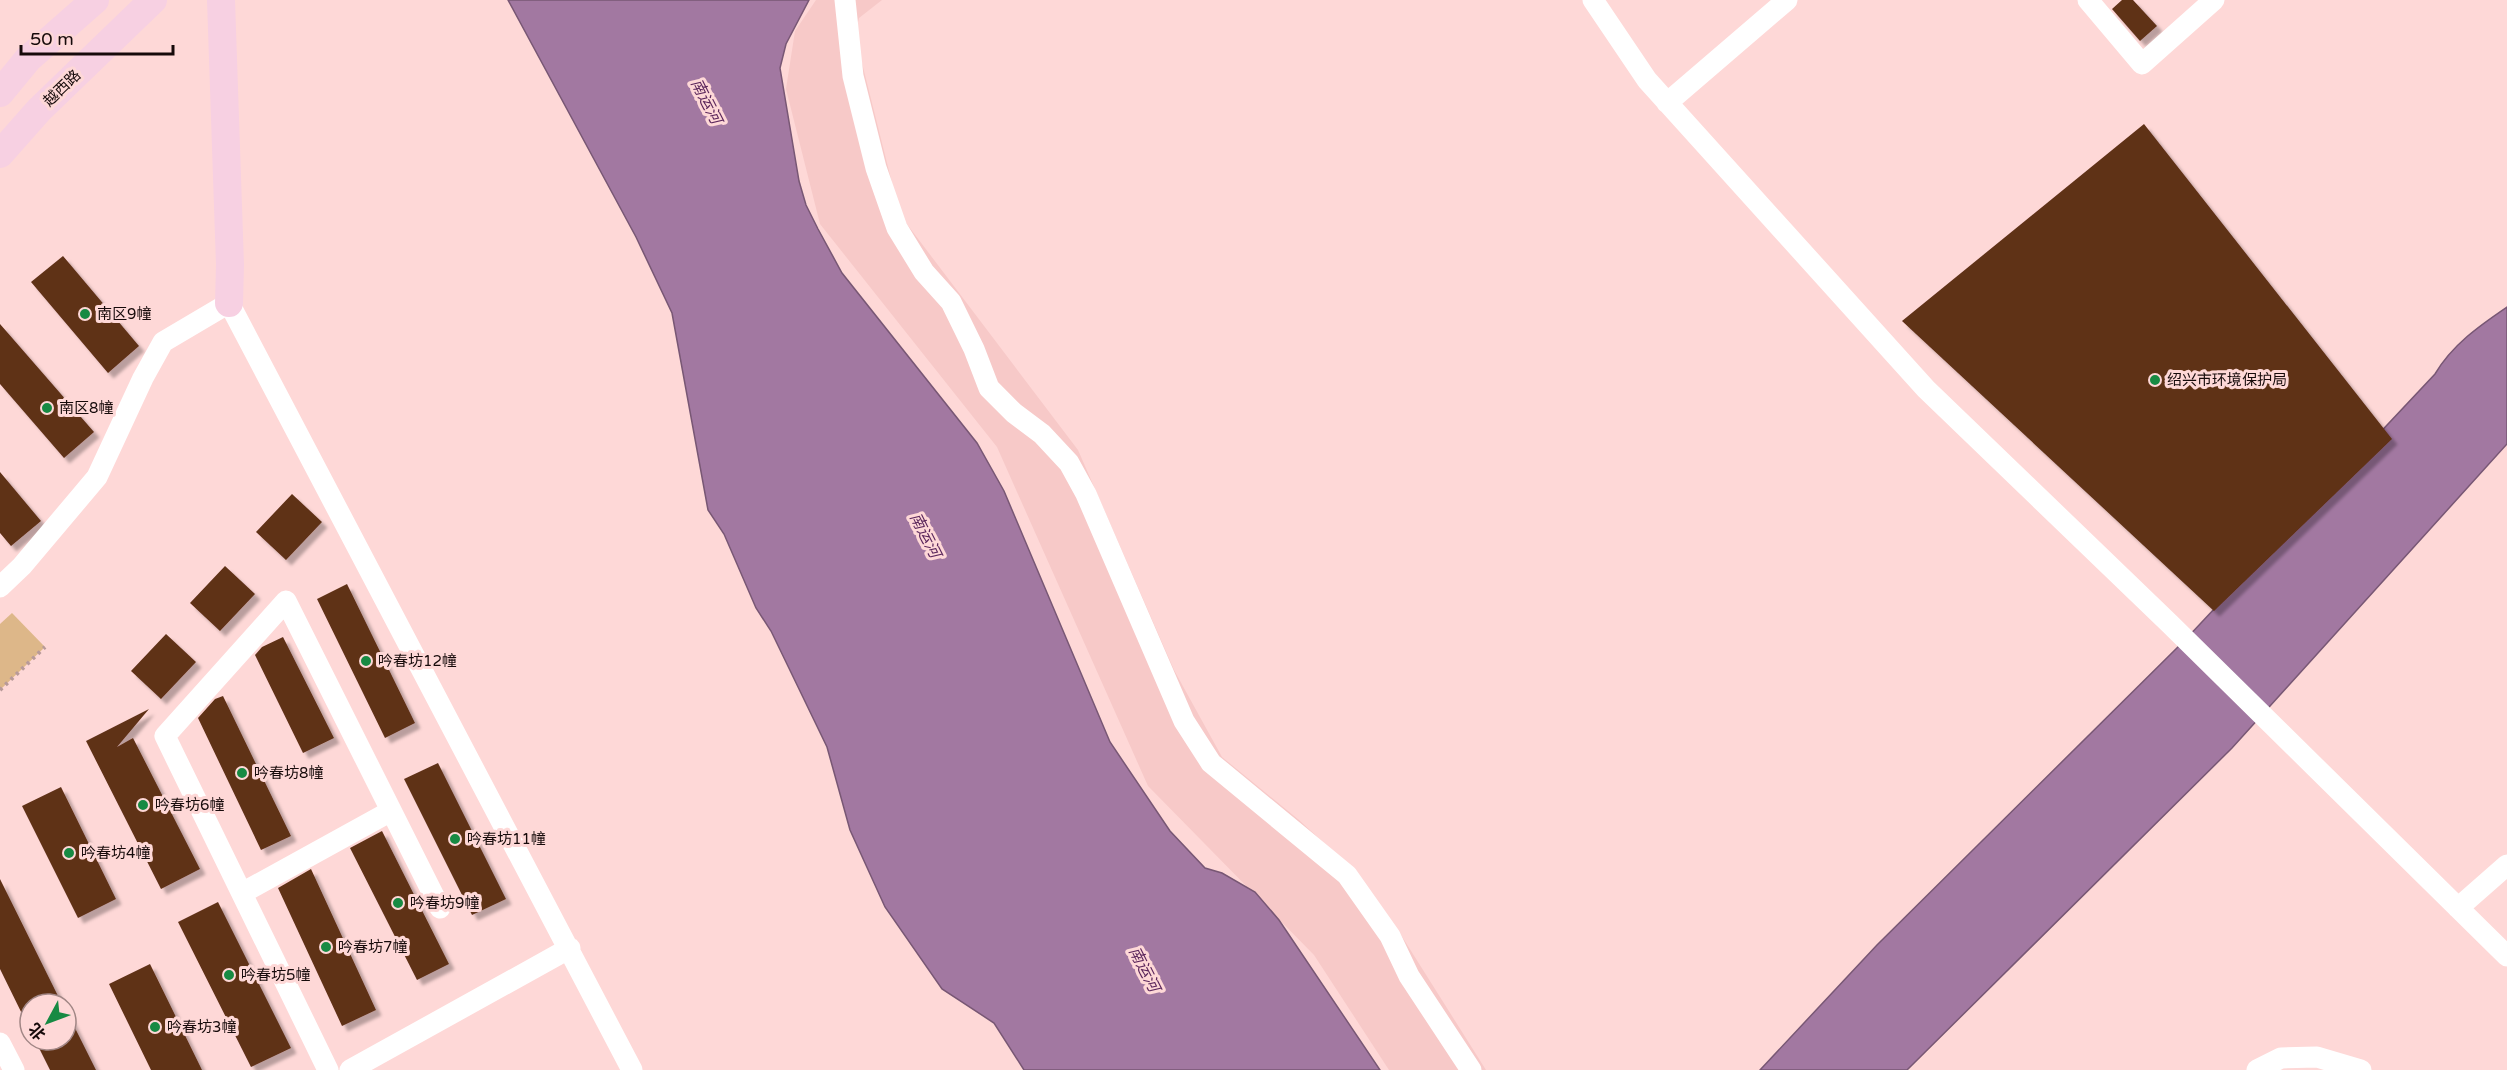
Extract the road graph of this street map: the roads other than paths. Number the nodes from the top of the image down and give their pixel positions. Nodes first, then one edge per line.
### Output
1 (95, 0) edge
2 (153, 0) edge
3 (221, 0) edge
4 (845, 0) edge
5 (1593, 0) edge
6 (1786, 0) edge
7 (2088, 0) edge
8 (2214, 0) edge
9 (0, 93) edge
10 (1667, 103) junction
11 (0, 154) edge
12 (229, 303) junction
13 (0, 587) edge
14 (391, 811) junction
15 (2507, 865) edge
16 (242, 893) junction
17 (440, 908) dead end
18 (2458, 908) junction
19 (570, 948) junction
20 (2507, 956) edge
21 (0, 1043) edge
22 (14, 1070) edge
23 (328, 1070) edge
24 (350, 1070) edge
25 (632, 1070) edge
26 (1471, 1070) edge
27 (2258, 1070) edge
28 (2361, 1070) edge

1 - 9 main road
2 - 11 main road, 越西路
3 - 12 main road
4 - 26 street
5 - 10 street
6 - 10 street
7 - 8 street
10 - 18 street
12 - 13 street
12 - 19 street
14 - 16 street
14 - 16 street
14 - 17 street
15 - 18 street
16 - 23 street
18 - 20 street
19 - 24 street
19 - 25 street
21 - 22 street
27 - 28 street

